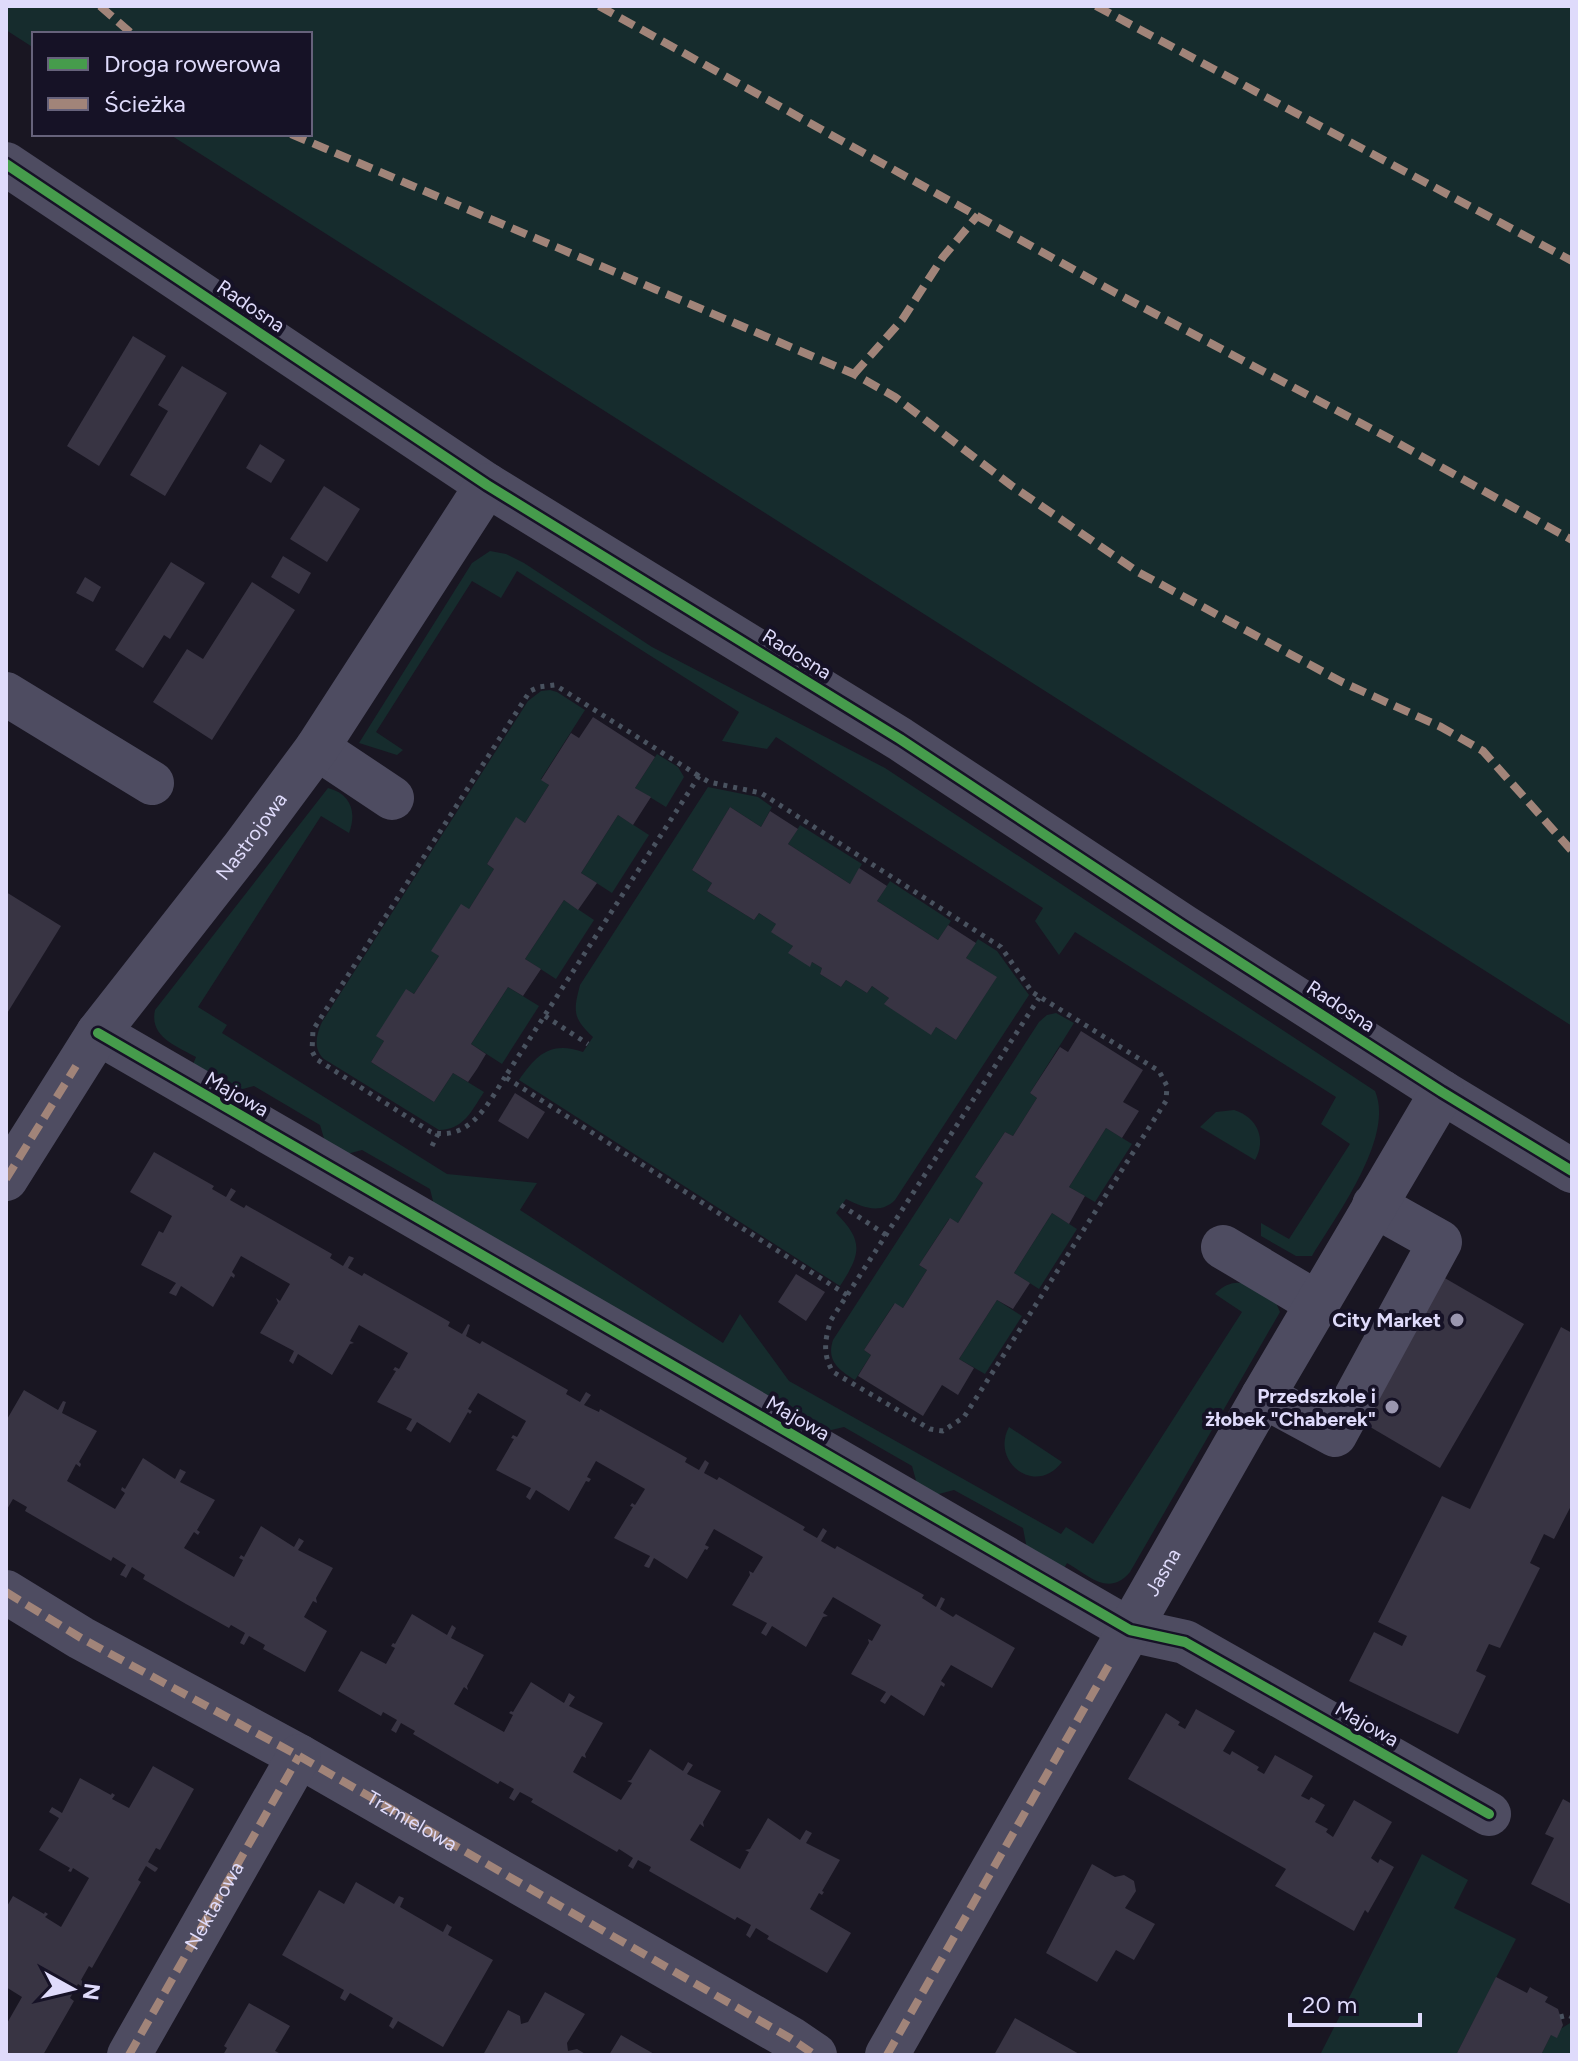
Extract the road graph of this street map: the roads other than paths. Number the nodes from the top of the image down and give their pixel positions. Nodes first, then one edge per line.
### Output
1 (6, 164) edge
2 (487, 485) junction
3 (6, 694) edge
4 (317, 748) junction
5 (152, 783) dead end
6 (392, 798) dead end
7 (98, 1033) junction
8 (1442, 1092) junction
9 (1572, 1171) edge
10 (6, 1179) edge
11 (1374, 1205) junction
12 (1223, 1247) dead end
13 (1317, 1303) junction
14 (1263, 1396) junction
15 (6, 1592) edge
16 (1130, 1630) junction
17 (299, 1756) junction
18 (1489, 1814) dead end
19 (129, 2055) edge
20 (815, 2055) edge
21 (887, 2055) edge

1 - 2 street, Radosna
2 - 4 street, Nastrojowa
2 - 8 street, Radosna
3 - 5 street
4 - 6 street
4 - 7 street, Nastrojowa
7 - 10 street, Nastrojowa
7 - 16 street, Majowa
8 - 9 street, Radosna
8 - 11 street, Jasna
11 - 13 street, Jasna
11 - 14 street
12 - 13 street
13 - 14 street, Jasna
14 - 16 street, Jasna
15 - 17 street, Trzmielowa
16 - 18 street, Majowa
16 - 21 street, Jasna
17 - 19 street, Nektarowa
17 - 20 street, Trzmielowa

